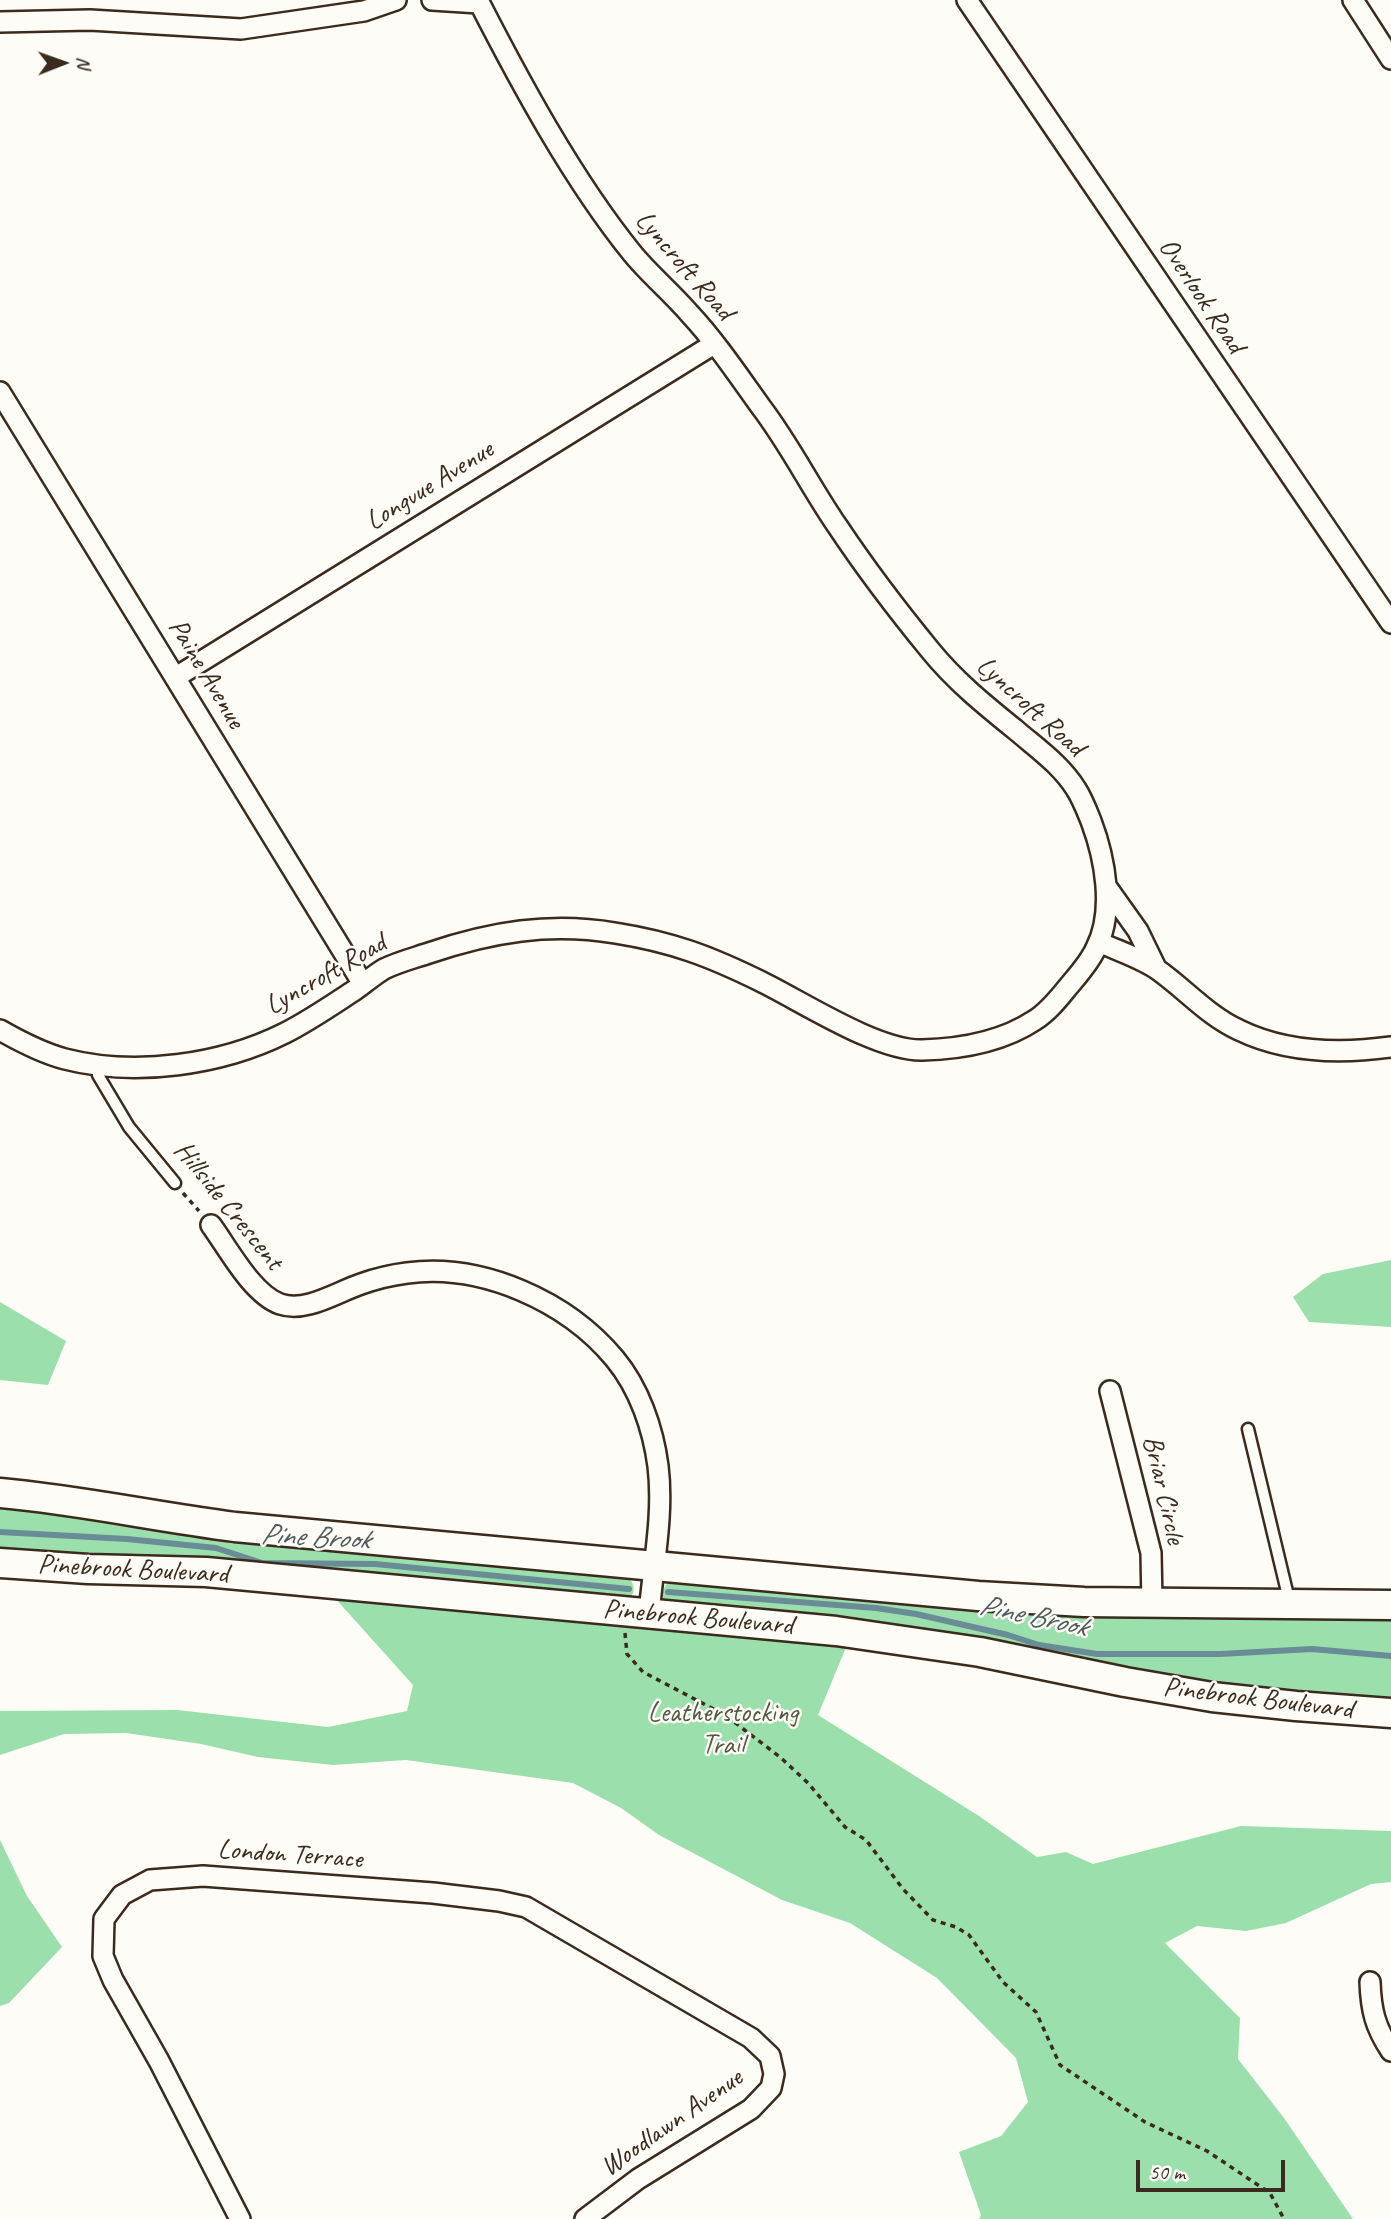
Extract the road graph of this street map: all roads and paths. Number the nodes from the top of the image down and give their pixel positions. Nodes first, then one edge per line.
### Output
1 (396, 0) edge
2 (432, 0) edge
3 (967, 0) edge
4 (1353, 0) edge
5 (479, 2) edge
6 (0, 22) edge
7 (1391, 59) edge
8 (714, 344) junction
9 (0, 392) edge
10 (1368, 590) junction
11 (1391, 593) edge
12 (1391, 623) edge
13 (176, 677) junction
14 (1106, 886) junction
15 (1100, 942) junction
16 (1156, 968) junction
17 (363, 985) junction
18 (0, 1030) edge
19 (1391, 1046) edge
20 (98, 1064) junction
21 (175, 1183) joint
22 (211, 1224) joint
23 (1110, 1391) dead end
24 (1248, 1429) dead end
25 (0, 1493) edge
26 (0, 1563) edge
27 (653, 1566) junction
28 (1152, 1604) junction
29 (1290, 1604) junction
30 (1391, 1605) edge
31 (649, 1614) junction
32 (625, 1630) dead end
33 (1391, 1713) edge
34 (1370, 1982) dead end
35 (1391, 2050) edge
36 (771, 2063) joint
37 (240, 2219) edge
38 (585, 2219) edge
39 (1284, 2219) edge

1 - 6 street
2 - 5 street
3 - 10 street, Overlook Road
4 - 7 street
5 - 8 street, Lyncroft Road
8 - 13 street, Longvue Avenue
8 - 14 street, Lyncroft Road
9 - 13 street, Paine Avenue
10 - 11 street
10 - 12 street, Overlook Road
13 - 17 street, Paine Avenue
14 - 15 street, Lyncroft Road
14 - 16 street
15 - 16 street
15 - 17 street, Lyncroft Road
16 - 19 street
17 - 20 street, Lyncroft Road
18 - 20 street, Lyncroft Road
20 - 21 lane, Hillside Crescent
21 - 22 path, Hillside Crescent
22 - 27 street, Hillside Crescent
23 - 28 street, Briar Circle
24 - 29 lane
25 - 27 street, Pinebrook Boulevard
26 - 31 street, Pinebrook Boulevard
27 - 28 street, Pinebrook Boulevard
27 - 31 street, Hillside Crescent
28 - 29 street, Pinebrook Boulevard
29 - 30 street, Pinebrook Boulevard
31 - 33 street, Pinebrook Boulevard
32 - 39 path
34 - 35 street
36 - 37 street, London Terrace
36 - 38 street, Woodlawn Avenue

